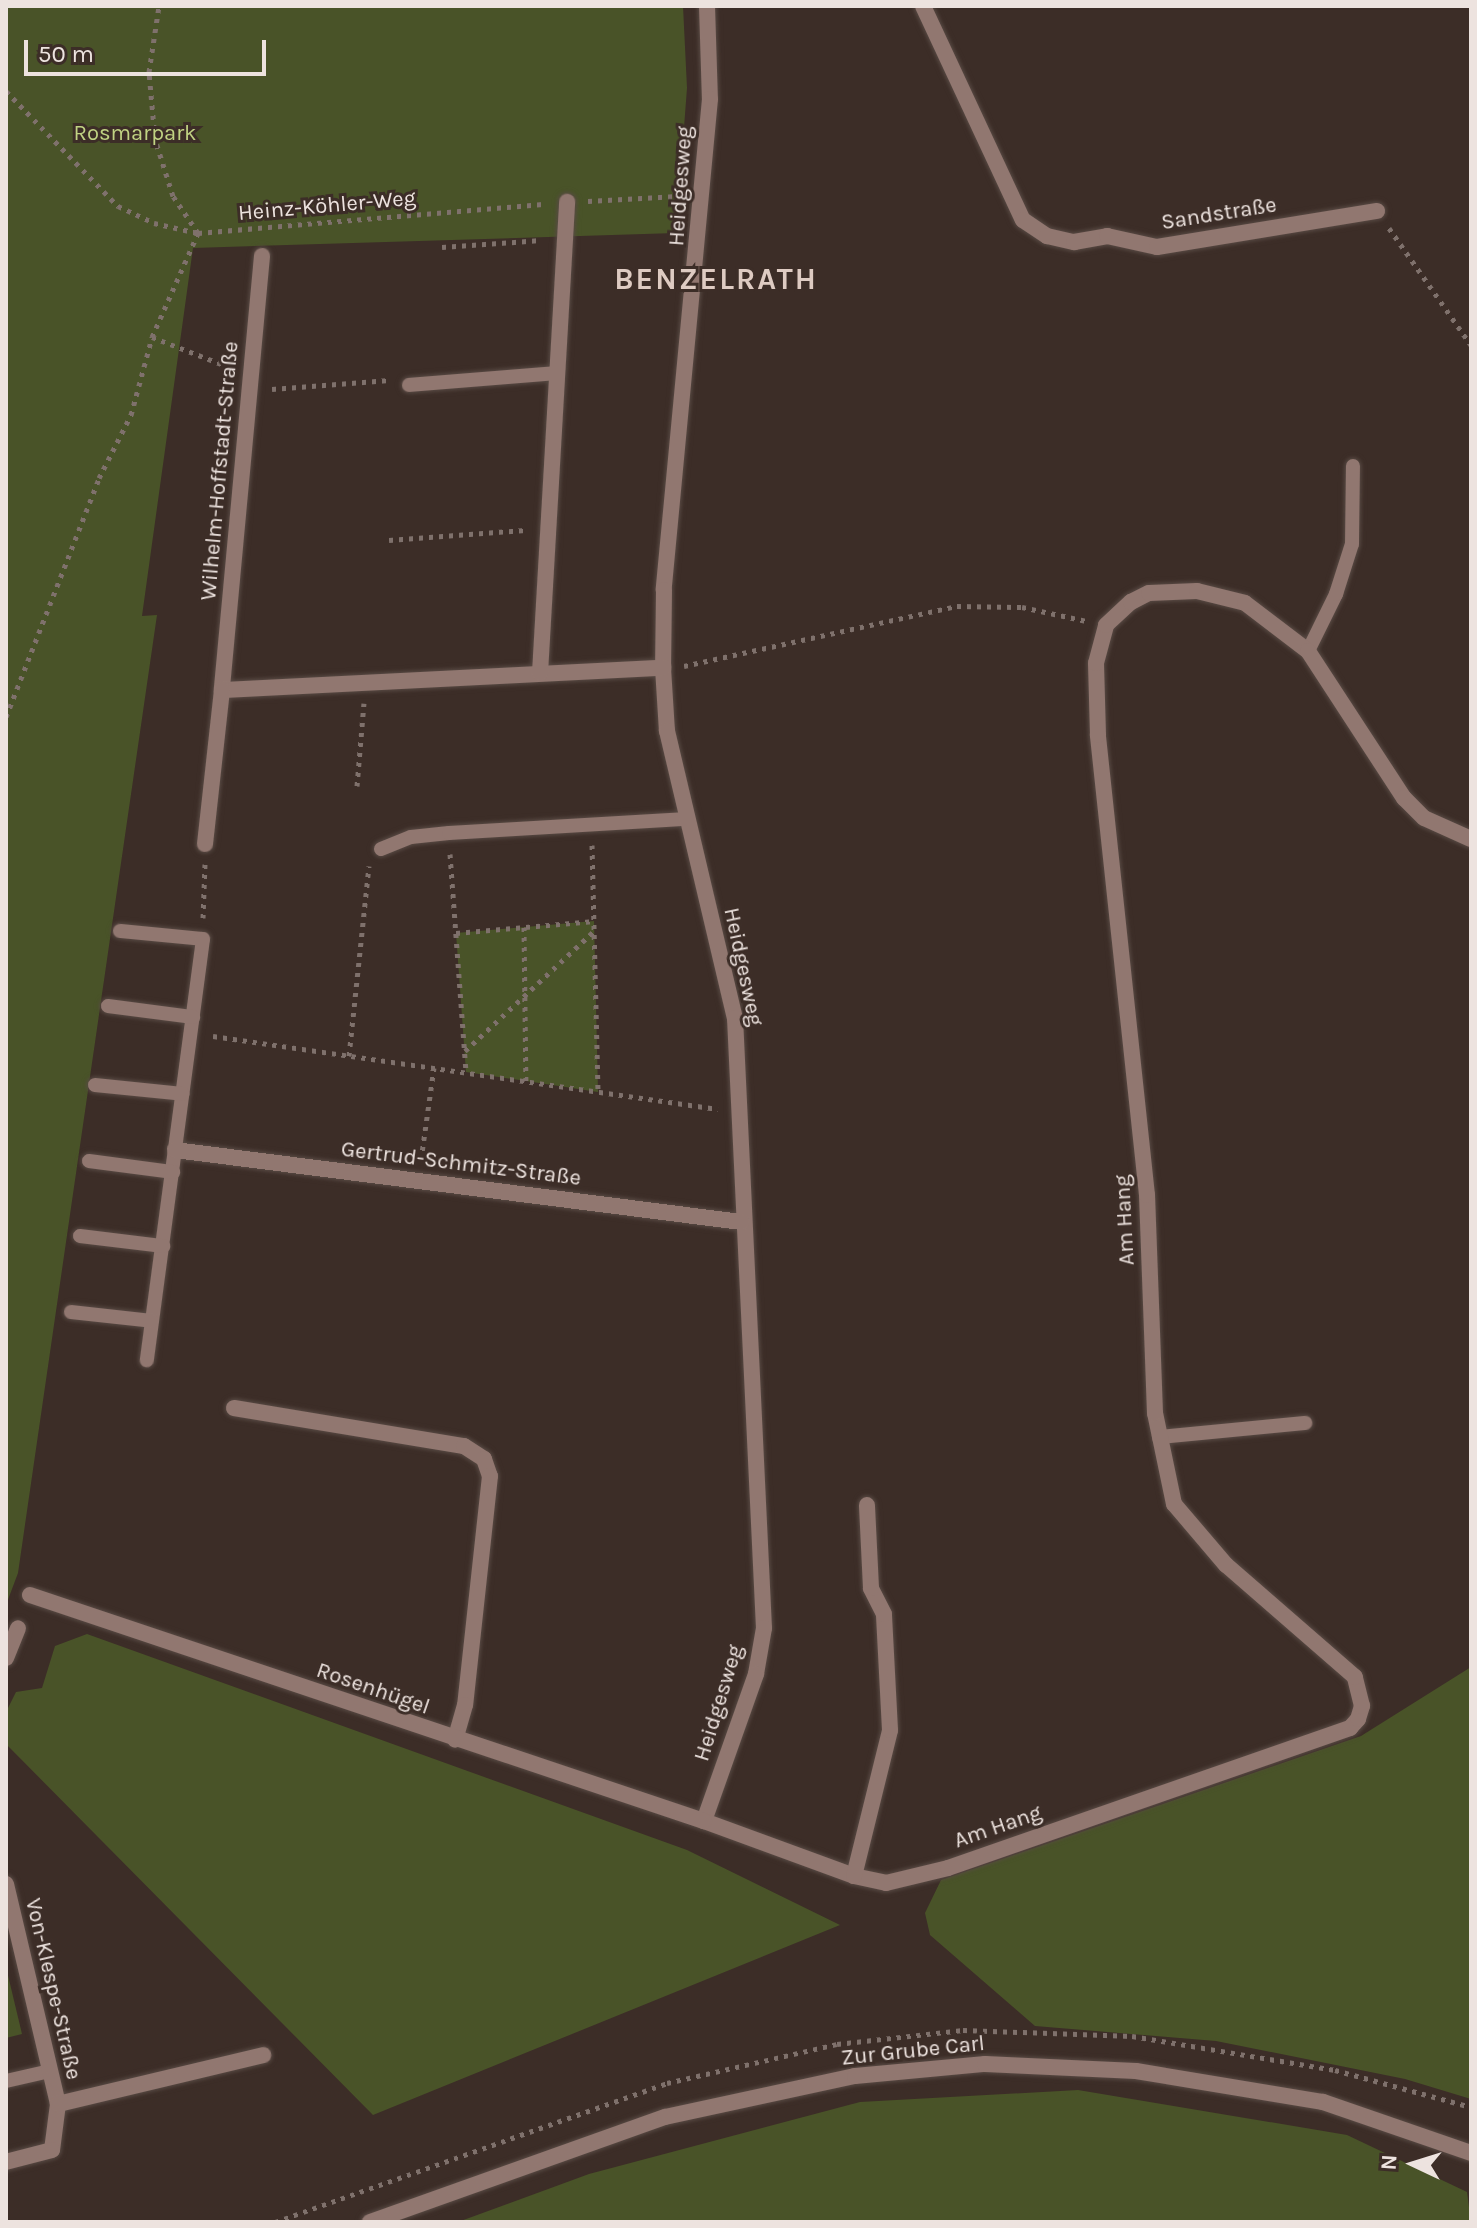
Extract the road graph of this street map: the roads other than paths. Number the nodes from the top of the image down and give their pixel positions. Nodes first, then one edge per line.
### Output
1 (707, 6) edge
2 (923, 6) edge
3 (567, 202) road end
4 (1377, 211) road end
5 (262, 256) dead end
6 (557, 373) junction
7 (409, 385) dead end
8 (1353, 466) dead end
9 (1308, 651) junction
10 (663, 668) junction
11 (540, 673) junction
12 (222, 690) junction
13 (687, 819) junction
14 (1471, 839) edge
15 (205, 844) road end
16 (381, 849) road end
17 (120, 931) dead end
18 (108, 1006) dead end
19 (193, 1017) junction
20 (95, 1085) dead end
21 (183, 1094) junction
22 (175, 1150) junction
23 (89, 1161) dead end
24 (173, 1172) junction
25 (741, 1222) junction
26 (80, 1236) dead end
27 (163, 1246) junction
28 (71, 1312) dead end
29 (152, 1321) junction
30 (147, 1360) dead end
31 (234, 1408) dead end
32 (1305, 1423) dead end
33 (1159, 1437) junction
34 (867, 1505) dead end
35 (30, 1595) dead end
36 (18, 1628) dead end
37 (6, 1658) edge
38 (455, 1740) junction
39 (704, 1821) junction
40 (854, 1876) junction
41 (6, 1884) edge
42 (263, 2055) dead end
43 (50, 2071) junction
44 (6, 2081) edge
45 (58, 2104) junction
46 (1471, 2153) edge
47 (6, 2162) edge
48 (370, 2222) edge

1 - 10 street, Heidgesweg
2 - 4 street, Sandstraße
3 - 6 street
5 - 12 street, Wilhelm-Hoffstadt-Straße
6 - 7 lane
6 - 11 street
8 - 9 lane
9 - 14 street
9 - 33 street, Am Hang
10 - 11 street
10 - 13 street, Heidgesweg
11 - 12 street
12 - 15 street, Wilhelm-Hoffstadt-Straße
13 - 16 lane
13 - 25 street, Heidgesweg
17 - 19 lane
18 - 19 lane
19 - 21 lane
20 - 21 lane
21 - 22 lane
22 - 24 lane
22 - 25 street, Gertrud-Schmitz-Straße
23 - 24 lane
24 - 27 lane
25 - 39 street, Heidgesweg
26 - 27 lane
27 - 29 lane
28 - 29 lane
29 - 30 lane
31 - 38 street
32 - 33 lane
33 - 40 street, Am Hang
34 - 40 street
35 - 38 street, Rosenhügel
36 - 37 street
38 - 39 street, Rosenhügel
39 - 40 street
41 - 43 street, Von-Klespe-Straße
42 - 45 street, Von-Klespe-Straße
43 - 44 lane
43 - 45 street, Von-Klespe-Straße
45 - 47 street, Von-Klespe-Straße
46 - 48 street, Zur Grube Carl

